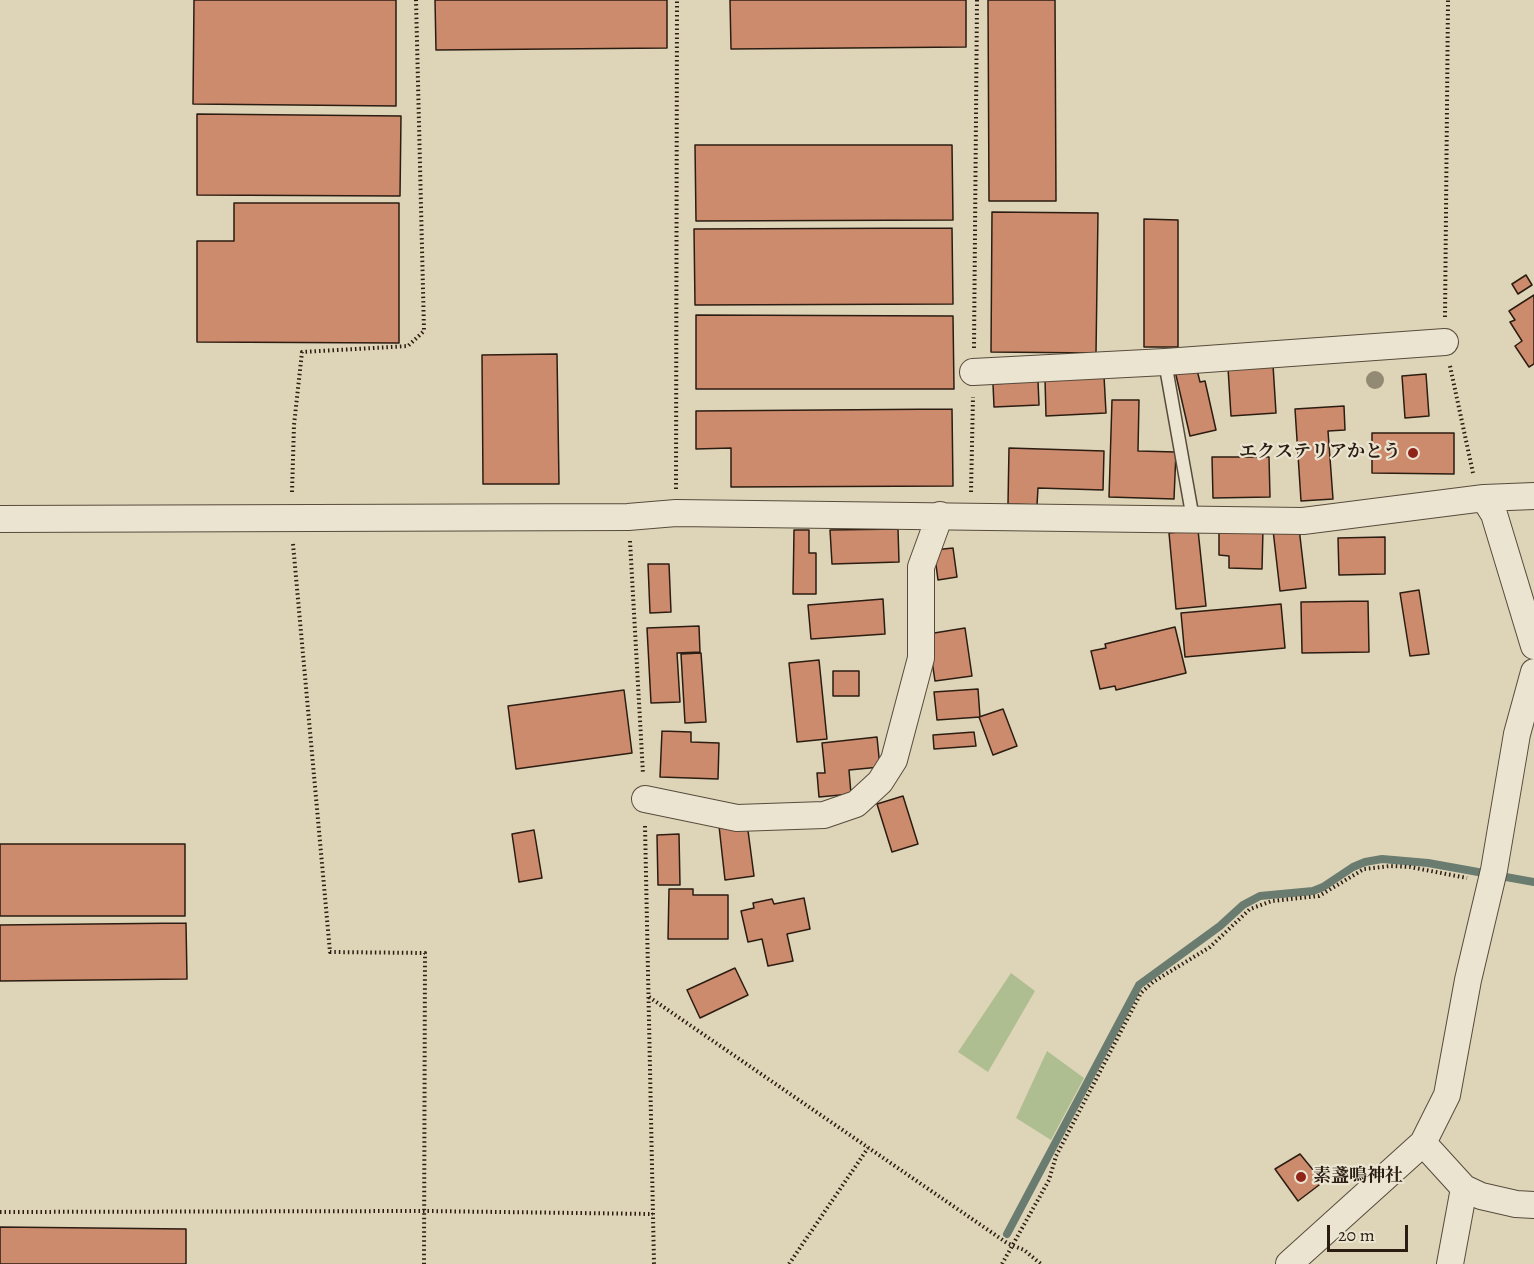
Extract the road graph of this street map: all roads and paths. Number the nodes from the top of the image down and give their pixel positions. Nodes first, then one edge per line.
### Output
1 (416, 0) edge
2 (678, 0) edge
3 (977, 0) edge
4 (1448, 0) edge
5 (1445, 342) junction
6 (1165, 362) junction
7 (973, 372) junction
8 (1534, 496) edge
9 (1484, 498) junction
10 (676, 513) junction
11 (940, 515) junction
12 (971, 516) junction
13 (628, 517) junction
14 (0, 519) edge
15 (291, 519) junction
16 (1193, 519) junction
17 (1534, 646) edge
18 (1534, 672) edge
19 (645, 799) junction
20 (1492, 878) junction
21 (649, 997) junction
22 (1423, 1143) junction
23 (868, 1148) junction
24 (1464, 1188) junction
25 (1534, 1205) edge
26 (424, 1211) junction
27 (0, 1212) edge
28 (653, 1214) junction
29 (1013, 1246) junction
30 (424, 1264) edge
31 (654, 1264) edge
32 (789, 1264) edge
33 (1002, 1264) edge
34 (1041, 1264) edge
35 (1289, 1264) edge
36 (1450, 1264) edge

1 - 15 path
2 - 10 path
3 - 7 path
4 - 5 path
5 - 6 street
5 - 9 path
6 - 7 street
6 - 16 lane
7 - 12 path
8 - 9 street
9 - 16 street
9 - 17 street
10 - 11 street
10 - 13 street
11 - 12 street
11 - 19 street
12 - 16 street
13 - 15 street
13 - 19 path
14 - 15 street
15 - 26 path
18 - 20 street
19 - 21 path
20 - 22 street
20 - 29 path
21 - 23 path
21 - 28 path
22 - 24 street
22 - 35 street
23 - 29 path
23 - 32 path
24 - 25 street
24 - 36 street
26 - 27 path
26 - 28 path
26 - 30 path
28 - 31 path
29 - 33 path
29 - 34 path

